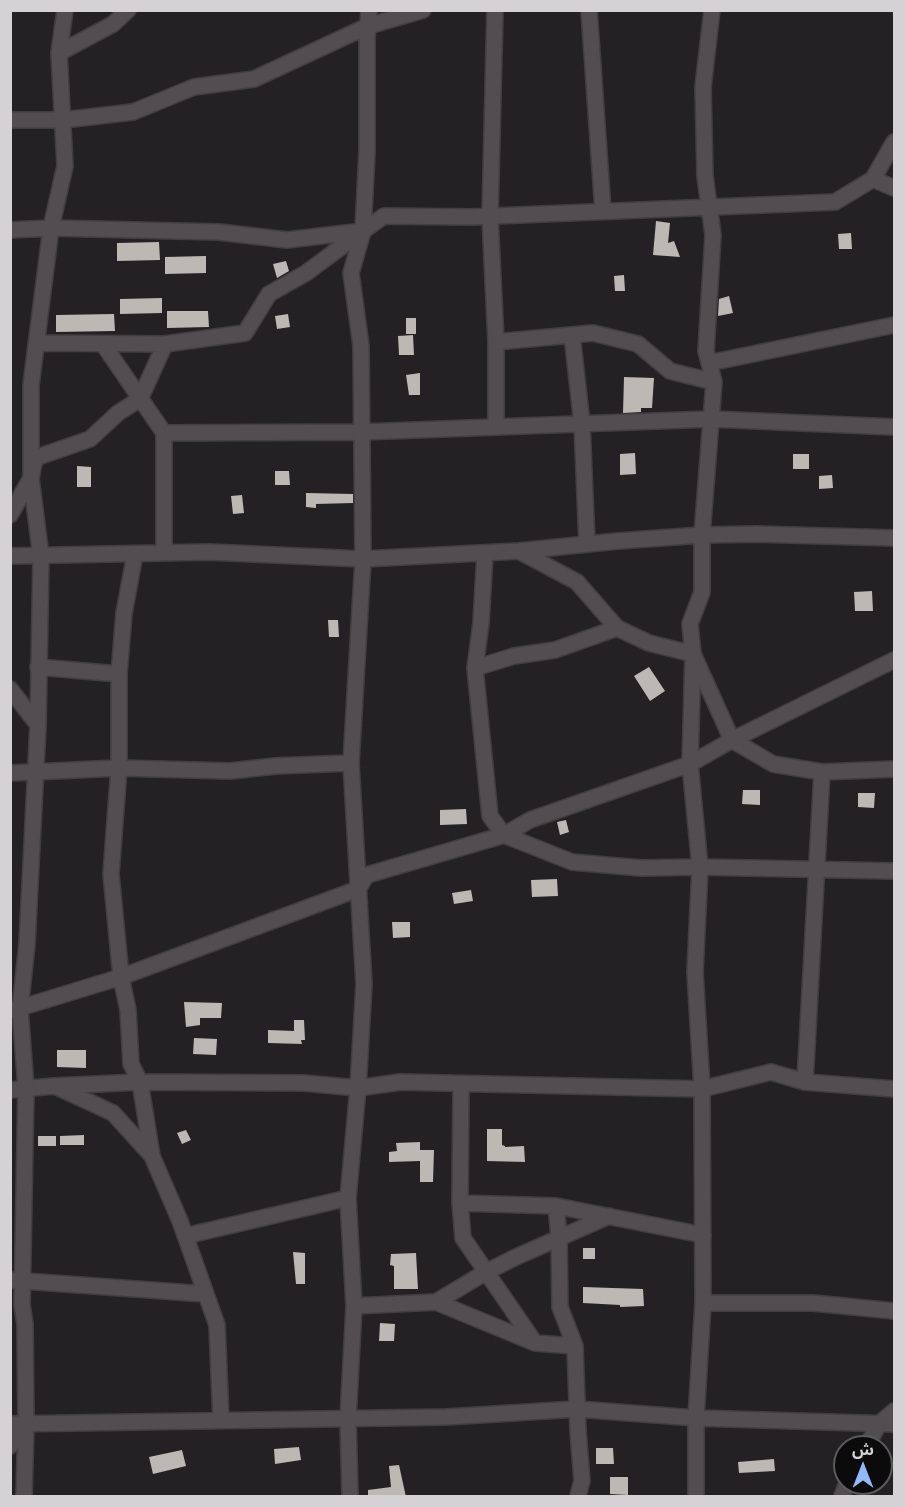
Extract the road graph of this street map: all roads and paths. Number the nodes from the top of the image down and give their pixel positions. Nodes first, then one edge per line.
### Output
1 (65, 10) edge
2 (128, 10) edge
3 (423, 10) edge
4 (495, 10) edge
5 (589, 10) edge
6 (712, 10) edge
7 (369, 18) edge
8 (59, 53) junction
9 (10, 120) edge
10 (63, 120) junction
11 (894, 142) edge
12 (873, 179) junction
13 (894, 188) edge
14 (709, 206) junction
15 (603, 211) junction
16 (490, 217) junction
17 (51, 228) junction
18 (10, 230) edge
19 (363, 231) junction
20 (894, 325) edge
21 (572, 335) junction
22 (496, 342) junction
23 (36, 343) junction
24 (103, 344) junction
25 (165, 344) junction
26 (709, 363) junction
27 (714, 382) junction
28 (140, 399) junction
29 (711, 419) junction
30 (582, 424) junction
31 (496, 427) junction
32 (894, 427) edge
33 (362, 432) junction
34 (164, 433) junction
35 (31, 478) junction
36 (10, 515) edge
37 (702, 535) junction
38 (894, 538) edge
39 (587, 544) junction
40 (519, 551) junction
41 (164, 553) junction
42 (485, 553) junction
43 (135, 554) junction
44 (10, 556) edge
45 (41, 557) junction
46 (363, 559) junction
47 (616, 627) junction
48 (693, 654) junction
49 (894, 660) edge
50 (38, 667) junction
51 (475, 668) junction
52 (119, 674) junction
53 (10, 689) edge
54 (38, 726) junction
55 (732, 740) junction
56 (351, 763) junction
57 (690, 764) junction
58 (119, 768) junction
59 (894, 769) edge
60 (822, 772) junction
61 (34, 773) junction
62 (10, 774) edge
63 (504, 835) junction
64 (700, 867) junction
65 (817, 871) junction
66 (894, 871) edge
67 (358, 889) junction
68 (121, 977) junction
69 (15, 1010) edge
70 (140, 1082) junction
71 (806, 1082) junction
72 (461, 1084) junction
73 (54, 1086) junction
74 (26, 1088) junction
75 (358, 1088) junction
76 (702, 1089) junction
77 (894, 1089) edge
78 (10, 1090) edge
79 (152, 1156) junction
80 (348, 1198) junction
81 (460, 1203) junction
82 (556, 1206) junction
83 (609, 1216) junction
84 (703, 1235) junction
85 (185, 1236) junction
86 (559, 1237) junction
87 (486, 1272) junction
88 (16, 1280) edge
89 (206, 1294) junction
90 (436, 1302) junction
91 (703, 1303) junction
92 (354, 1306) junction
93 (894, 1311) edge
94 (535, 1343) junction
95 (575, 1346) junction
96 (577, 1409) junction
97 (894, 1411) edge
98 (696, 1418) junction
99 (348, 1419) junction
100 (221, 1420) junction
101 (10, 1424) edge
102 (894, 1424) edge
103 (26, 1425) junction
104 (879, 1425) junction
105 (873, 1435) edge
106 (10, 1446) edge
107 (24, 1497) edge
108 (350, 1497) edge
109 (579, 1497) edge
110 (696, 1497) edge

1 - 8 street
2 - 8 street
3 - 7 street
4 - 16 street
5 - 15 street
6 - 14 street
7 - 10 street
7 - 19 street
8 - 10 street
9 - 10 street
10 - 17 street
11 - 12 street
12 - 13 street
12 - 14 street
14 - 15 street
14 - 26 street
15 - 16 street
16 - 19 street
16 - 22 street
17 - 18 street
17 - 19 street
17 - 23 street
19 - 25 street
19 - 33 street
20 - 26 street
21 - 22 street
21 - 27 street
21 - 30 street
22 - 31 street
23 - 24 street
23 - 35 street
24 - 25 street
24 - 28 street
25 - 28 street
26 - 27 street
27 - 29 street
28 - 34 street
28 - 35 street
29 - 30 street
29 - 32 street
29 - 37 street
30 - 31 street
30 - 39 street
31 - 33 street
33 - 34 street
33 - 46 street
34 - 41 street
35 - 36 street
35 - 45 street
37 - 38 street
37 - 39 street
37 - 48 street
39 - 40 street
40 - 42 street
40 - 47 street
41 - 43 street
41 - 46 street
42 - 46 street
42 - 51 street
43 - 45 street
43 - 52 street
44 - 45 street
45 - 50 street
46 - 56 street
47 - 48 street
47 - 51 street
48 - 55 street
48 - 57 street
49 - 55 street
50 - 52 street
50 - 54 street
51 - 63 street
52 - 58 street
53 - 54 street
54 - 61 street
55 - 57 street
55 - 60 street
56 - 58 street
56 - 67 street
57 - 63 street
57 - 64 street
58 - 61 street
58 - 68 street
59 - 60 street
60 - 65 street
61 - 62 street
61 - 69 street
63 - 64 street
63 - 67 street
64 - 65 street
64 - 76 street
65 - 66 street
65 - 71 street
67 - 68 street
67 - 75 street
68 - 69 street
68 - 70 street
69 - 74 street
70 - 73 street
70 - 75 street
70 - 79 street
71 - 76 street
71 - 77 street
72 - 75 street
72 - 76 street
72 - 81 street
73 - 74 street
73 - 79 street
74 - 78 street
74 - 88 street
75 - 80 street
76 - 84 street
79 - 85 street
80 - 85 street
80 - 92 street
81 - 82 street
81 - 87 street
82 - 83 street
82 - 86 street
83 - 84 street
83 - 86 street
84 - 91 street
85 - 89 street
86 - 87 street
86 - 95 street
87 - 90 street
87 - 94 street
88 - 89 street
88 - 103 street
89 - 100 street
90 - 92 street
90 - 94 street
91 - 93 street
91 - 98 street
92 - 99 street
94 - 95 street
95 - 96 street
96 - 98 street
96 - 99 street
96 - 109 street
97 - 104 street
98 - 104 street
98 - 110 street
99 - 100 street
99 - 108 street
100 - 103 street
101 - 103 street
102 - 104 street
103 - 106 street
103 - 107 street
104 - 105 street

